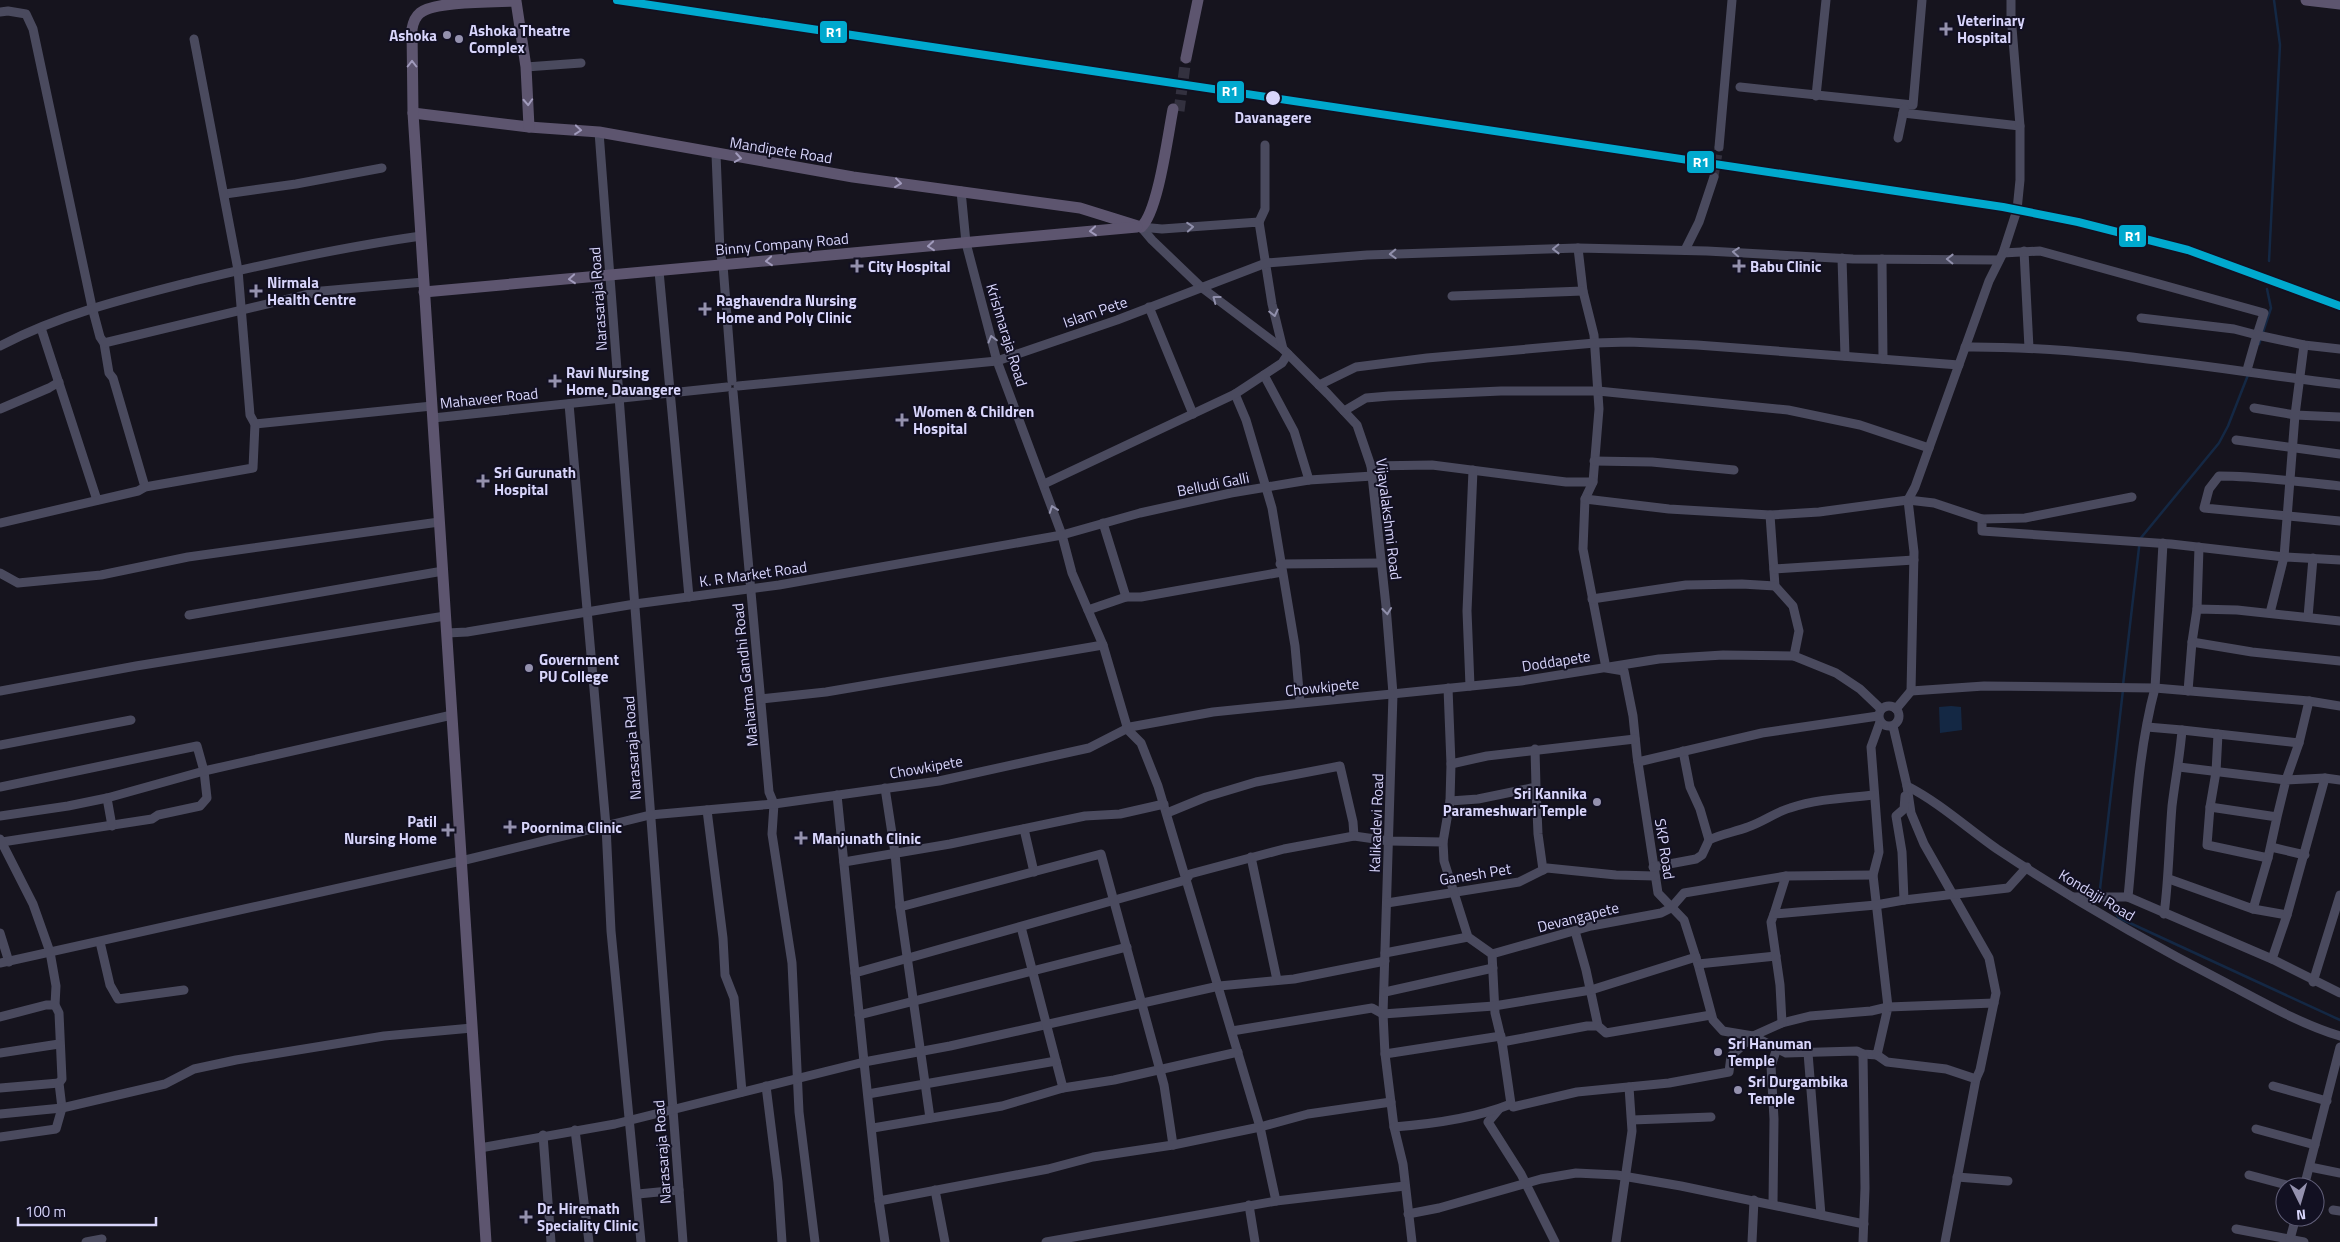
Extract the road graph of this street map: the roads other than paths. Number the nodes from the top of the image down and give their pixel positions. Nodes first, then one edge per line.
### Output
1 (1194, 0) edge
2 (1198, 0) edge
3 (1732, 0) edge
4 (1826, 0) edge
5 (1922, 0) edge
6 (2011, 0) edge
7 (2306, 0) edge
8 (512, 1) edge
9 (2340, 4) edge
10 (0, 12) edge
11 (194, 39) dead end
12 (580, 63) dead end
13 (526, 68) junction
14 (1740, 87) dead end
15 (1816, 96) junction
16 (1904, 109) junction
17 (1176, 110) tunnel mouth
18 (413, 113) junction
19 (2020, 126) junction
20 (529, 127) junction
21 (599, 132) junction
22 (1898, 138) dead end
23 (1265, 145) dead end
24 (1719, 147) tunnel mouth
25 (716, 154) junction
26 (382, 168) dead end
27 (1714, 177) tunnel mouth
28 (961, 191) junction
29 (225, 194) junction
30 (1259, 222) junction
31 (1144, 228) junction
32 (421, 236) junction
33 (966, 243) junction
34 (1578, 248) junction
35 (1685, 250) junction
36 (2024, 251) junction
37 (2001, 256) junction
38 (1842, 258) junction
39 (1882, 259) junction
40 (1266, 263) junction
41 (723, 265) junction
42 (238, 270) junction
43 (659, 271) junction
44 (610, 275) junction
45 (424, 287) junction
46 (1201, 287) junction
47 (1583, 291) junction
48 (1452, 296) dead end
49 (1150, 307) junction
50 (92, 308) junction
51 (243, 310) junction
52 (2141, 318) dead end
53 (41, 328) junction
54 (2261, 336) junction
55 (104, 343) junction
56 (1595, 343) junction
57 (2304, 345) junction
58 (0, 346) edge
59 (1965, 348) junction
60 (2029, 348) junction
61 (2340, 349) edge
62 (1285, 352) junction
63 (1845, 356) junction
64 (1884, 359) junction
65 (997, 361) junction
66 (1959, 365) junction
67 (2250, 371) junction
68 (1264, 375) junction
69 (2300, 379) junction
70 (59, 382) junction
71 (2340, 384) edge
72 (1319, 385) junction
73 (732, 387) junction
74 (1598, 391) junction
75 (670, 393) junction
76 (1235, 394) junction
77 (619, 398) junction
78 (569, 404) junction
79 (432, 406) junction
80 (2254, 408) dead end
81 (0, 409) edge
82 (1344, 411) junction
83 (1193, 414) junction
84 (2295, 415) junction
85 (2340, 417) edge
86 (433, 418) junction
87 (255, 424) junction
88 (2236, 440) dead end
89 (1929, 448) junction
90 (2294, 448) junction
91 (2340, 454) edge
92 (1594, 461) junction
93 (1371, 466) junction
94 (1473, 470) junction
95 (1734, 470) dead end
96 (1373, 476) junction
97 (1309, 480) junction
98 (1593, 482) junction
99 (2291, 482) junction
100 (1044, 484) junction
101 (2340, 486) edge
102 (145, 487) junction
103 (1266, 487) junction
104 (2132, 497) dead end
105 (1585, 499) junction
106 (97, 500) junction
107 (1908, 500) junction
108 (1770, 515) junction
109 (2288, 517) junction
110 (1982, 520) junction
111 (2340, 521) edge
112 (439, 522) junction
113 (0, 523) edge
114 (1103, 524) junction
115 (1062, 535) junction
116 (2163, 544) junction
117 (2199, 547) junction
118 (2284, 557) junction
119 (2313, 558) junction
120 (1914, 560) junction
121 (2340, 560) edge
122 (1381, 563) junction
123 (1281, 568) junction
124 (1774, 569) junction
125 (443, 571) junction
126 (0, 573) edge
127 (1775, 586) junction
128 (750, 589) junction
129 (689, 597) junction
130 (1126, 597) junction
131 (1592, 599) junction
132 (635, 604) junction
133 (2198, 608) junction
134 (1088, 610) junction
135 (588, 612) junction
136 (2270, 613) junction
137 (189, 615) dead end
138 (446, 616) junction
139 (2308, 617) junction
140 (2340, 621) edge
141 (446, 633) junction
142 (2192, 642) junction
143 (1103, 645) junction
144 (1794, 656) junction
145 (2340, 661) edge
146 (1606, 668) junction
147 (1470, 686) junction
148 (1448, 688) junction
149 (2155, 688) junction
150 (0, 691) edge
151 (1911, 691) junction
152 (2188, 691) junction
153 (1393, 694) junction
154 (761, 699) junction
155 (2309, 701) junction
156 (1300, 702) junction
157 (2340, 706) edge
158 (1896, 709) junction
159 (452, 715) junction
160 (1880, 716) junction
161 (131, 720) dead end
162 (1893, 726) junction
163 (2147, 727) junction
164 (1128, 730) junction
165 (2182, 730) junction
166 (2218, 734) junction
167 (1635, 739) junction
168 (2298, 743) junction
169 (0, 745) edge
170 (1535, 749) junction
171 (1683, 751) junction
172 (1638, 762) junction
173 (1452, 764) junction
174 (2179, 767) junction
175 (204, 771) junction
176 (2216, 772) junction
177 (2325, 778) junction
178 (2286, 780) junction
179 (2340, 780) edge
180 (1907, 786) junction
181 (0, 787) edge
182 (1536, 787) junction
183 (885, 788) junction
184 (837, 795) junction
185 (1874, 795) junction
186 (107, 798) junction
187 (1450, 801) junction
188 (774, 804) junction
189 (2210, 807) junction
190 (1165, 809) junction
191 (707, 810) junction
192 (650, 815) junction
193 (0, 816) edge
194 (2277, 817) junction
195 (112, 826) junction
196 (606, 826) junction
197 (1024, 828) junction
198 (1354, 836) junction
199 (1, 840) edge
200 (1709, 840) junction
201 (1389, 842) junction
202 (1443, 842) junction
203 (2271, 847) junction
204 (895, 853) junction
205 (2305, 854) junction
206 (1251, 857) junction
207 (2268, 858) junction
208 (462, 861) junction
209 (844, 862) junction
210 (1653, 867) junction
211 (2027, 868) junction
212 (1543, 870) junction
213 (1034, 872) junction
214 (1873, 875) junction
215 (1654, 876) junction
216 (1786, 876) junction
217 (2169, 879) junction
218 (1186, 880) junction
219 (1454, 892) junction
220 (2340, 894) edge
221 (1953, 896) junction
222 (2072, 897) junction
223 (2128, 897) junction
224 (1904, 900) junction
225 (1113, 901) junction
226 (1387, 903) junction
227 (1876, 905) junction
228 (900, 907) junction
229 (1671, 908) junction
230 (2253, 909) junction
231 (1774, 914) junction
232 (2164, 914) junction
233 (2287, 915) junction
234 (1021, 927) junction
235 (1575, 931) junction
236 (0, 933) edge
237 (1468, 938) junction
238 (100, 942) junction
239 (1127, 947) junction
240 (50, 952) junction
241 (1492, 954) junction
242 (1776, 956) junction
243 (1385, 957) junction
244 (909, 958) junction
245 (2272, 959) junction
246 (1697, 961) junction
247 (5, 963) edge
248 (1493, 968) junction
249 (1033, 972) junction
250 (855, 973) junction
251 (1277, 980) junction
252 (2314, 982) junction
253 (1219, 986) junction
254 (184, 990) dead end
255 (1591, 990) junction
256 (1384, 992) junction
257 (2340, 993) edge
258 (914, 1002) junction
259 (1142, 1002) junction
260 (1994, 1003) junction
261 (55, 1005) junction
262 (1494, 1006) junction
263 (1888, 1007) junction
264 (1383, 1014) junction
265 (859, 1015) junction
266 (1712, 1015) junction
267 (0, 1018) edge
268 (1782, 1023) junction
269 (1047, 1024) junction
270 (1598, 1026) junction
271 (472, 1028) junction
272 (1232, 1031) junction
273 (1753, 1036) junction
274 (2340, 1036) edge
275 (1501, 1039) junction
276 (59, 1044) junction
277 (2340, 1047) edge
278 (1777, 1048) junction
279 (920, 1052) junction
280 (1238, 1052) junction
281 (0, 1053) edge
282 (1808, 1053) junction
283 (1385, 1054) junction
284 (1864, 1054) junction
285 (1877, 1055) junction
286 (1056, 1061) junction
287 (864, 1062) junction
288 (1159, 1070) junction
289 (797, 1079) junction
290 (1976, 1080) junction
291 (59, 1083) junction
292 (926, 1085) junction
293 (766, 1086) junction
294 (2273, 1086) dead end
295 (1630, 1087) junction
296 (0, 1088) edge
297 (1063, 1088) junction
298 (742, 1092) junction
299 (868, 1094) junction
300 (2326, 1101) junction
301 (1391, 1102) junction
302 (1512, 1104) junction
303 (62, 1108) junction
304 (1499, 1109) junction
305 (673, 1110) junction
306 (0, 1114) edge
307 (1710, 1116) dead end
308 (930, 1118) junction
309 (630, 1120) junction
310 (1632, 1120) junction
311 (1260, 1127) junction
312 (1394, 1127) junction
313 (873, 1128) junction
314 (2256, 1129) dead end
315 (575, 1130) junction
316 (542, 1135) junction
317 (0, 1137) edge
318 (1173, 1145) junction
319 (2315, 1145) junction
320 (480, 1148) junction
321 (2310, 1167) junction
322 (2340, 1173) edge
323 (2249, 1175) dead end
324 (1957, 1176) junction
325 (1625, 1177) junction
326 (2307, 1177) edge
327 (2008, 1181) dead end
328 (2275, 1182) edge
329 (1526, 1183) junction
330 (1405, 1186) junction
331 (679, 1190) junction
332 (935, 1190) junction
333 (638, 1194) junction
334 (879, 1200) junction
335 (1754, 1200) junction
336 (1276, 1201) junction
337 (1773, 1204) junction
338 (1249, 1205) junction
339 (1408, 1214) junction
340 (1821, 1215) junction
341 (1864, 1224) junction
342 (2293, 1227) edge
343 (2236, 1229) dead end
344 (102, 1239) dead end
345 (2290, 1239) junction
346 (86, 1242) edge
347 (486, 1242) edge
348 (551, 1242) edge
349 (589, 1242) edge
350 (641, 1242) edge
351 (683, 1242) edge
352 (782, 1242) edge
353 (815, 1242) edge
354 (885, 1242) edge
355 (945, 1242) edge
356 (1046, 1242) edge
357 (1255, 1242) edge
358 (1411, 1242) edge
359 (1555, 1242) edge
360 (1616, 1242) edge
361 (1752, 1242) edge
362 (1863, 1242) edge
363 (1945, 1242) edge
364 (2304, 1242) edge

1 - 2 main road
3 - 24 street
4 - 15 street
5 - 16 street
6 - 19 street
7 - 9 main road
8 - 13 main road
18 -> 8 main road
10 - 50 street
11 - 29 street
12 - 13 street
13 -> 20 main road
14 - 15 street
15 - 16 street
16 - 19 street
16 - 22 street
17 - 31 main road
18 - 20 main road, Mandipete Road
18 - 32 main road
19 - 37 street
20 -> 21 main road, Mandipete Road
21 - 25 main road, Mandipete Road
21 - 44 street, Narasaraja Road
23 - 30 street
25 -> 28 main road, Mandipete Road
25 - 41 street, Mahatma Gandhi Road
26 - 29 street
27 - 35 street
28 - 31 main road, Mandipete Road
28 - 33 street, Krishnaraja Road
29 - 42 street
31 -> 30 street
30 - 40 street
31 -> 33 main road, Binny Company Road
31 - 46 street, Vijayalakshmi Road
32 - 42 street
32 - 45 main road
33 -> 41 main road, Binny Company Road
65 -> 33 street, Krishnaraja Road
34 - 35 street, Islam Pete
34 -> 40 street, Islam Pete
34 - 47 street
38 -> 35 street, Islam Pete
36 - 37 street, Islam Pete
36 - 54 street, Islam Pete
36 - 60 street
37 -> 39 street, Islam Pete
37 - 59 street
38 - 39 street, Islam Pete
38 - 63 street
39 - 64 street
40 - 46 street, Islam Pete
40 -> 62 street
41 - 43 main road, Binny Company Road
41 - 73 street, Mahatma Gandhi Road
42 - 50 street
42 - 51 street
43 - 44 main road, Binny Company Road
43 - 75 street
44 -> 45 main road, Binny Company Road
44 - 77 street, Narasaraja Road
45 - 51 street
45 - 79 main road
46 - 49 street, Islam Pete
62 -> 46 street, Vijayalakshmi Road
47 - 48 street
47 - 56 street
49 - 65 street, Islam Pete
49 - 83 street
50 - 53 street
50 - 55 street
51 - 55 street
51 - 87 street
52 - 54 street
53 - 58 street
53 - 70 street
54 - 57 street
54 - 67 street
55 - 102 street
56 - 63 street
56 - 72 street
56 - 74 street
57 - 61 street
57 - 69 street
59 - 60 street
59 - 66 street
60 - 67 street
62 - 68 street
62 - 72 street, Vijayalakshmi Road
63 - 64 street
64 - 66 street
65 - 73 street, Islam Pete
65 - 100 street, Krishnaraja Road
66 - 89 street
67 - 69 street
68 - 76 street
68 - 97 street
69 - 71 street
69 - 84 street
70 - 81 street
70 - 106 street
72 - 82 street, Vijayalakshmi Road
73 - 75 street, Mahaveer Road
73 - 128 street, Mahatma Gandhi Road
74 - 82 street
74 - 89 street
74 - 92 street
75 - 77 street, Mahaveer Road
75 - 129 street
76 - 83 street
76 - 103 street
77 - 78 street, Mahaveer Road
77 - 132 street, Narasaraja Road
78 - 86 street, Mahaveer Road
78 - 135 street
79 - 86 main road
79 - 87 street
80 - 84 street
82 - 93 street, Vijayalakshmi Road
83 - 100 street
84 - 85 street
84 - 90 street
86 - 112 main road
87 - 102 street
88 - 90 street
89 - 107 street
90 - 91 street
90 - 99 street
92 - 95 street
92 - 98 street
93 - 94 street
93 - 96 street, Vijayalakshmi Road
94 - 98 street
94 - 147 street
96 - 97 street, Belludi Galli
96 - 122 street, Vijayalakshmi Road
97 - 103 street, Belludi Galli
98 - 105 street
99 - 101 street
99 - 109 street
99 - 109 street
115 -> 100 street, Krishnaraja Road
102 - 106 street
103 - 114 street, Belludi Galli
103 - 123 street
104 - 110 street
105 - 108 street
105 - 131 street
106 - 113 street
107 - 108 street
107 - 110 street
107 - 120 street
108 - 124 street
109 - 111 street
109 - 118 street
110 - 116 street
112 - 125 main road
112 - 126 street
114 - 115 street, Belludi Galli
114 - 130 street
115 - 128 street, K. R Market Road
115 - 134 street, Krishnaraja Road
116 - 117 street
116 - 149 street
117 - 118 street
117 - 133 street
118 - 119 street
118 - 136 street
119 - 121 street
119 - 139 street
120 - 124 street
120 - 151 street
122 - 123 street
122 -> 153 street, Vijayalakshmi Road
123 - 130 street
123 - 156 street
124 - 127 street
125 - 137 street
125 - 138 main road
127 - 131 street
127 - 144 street
128 - 129 street, K. R Market Road
128 - 154 street, Mahatma Gandhi Road
129 - 132 street, K. R Market Road
130 - 134 street
131 - 146 street
132 - 135 street, K. R Market Road
132 - 192 street, Narasaraja Road
133 - 136 street
133 - 142 street
134 - 143 street, Krishnaraja Road
135 - 141 street, K. R Market Road
135 - 196 street
136 - 139 street
138 - 141 main road
138 - 150 street
139 - 140 street
141 - 159 main road
142 - 145 street
142 - 152 street
143 - 154 street
143 - 164 street, Krishnaraja Road
144 - 146 street, Doddapete
144 - 160 street
146 - 147 street, Doddapete
146 - 167 street, SKP Road
147 - 148 street, Doddapete
148 - 153 street, Doddapete
148 - 173 street
149 - 151 street
149 - 152 street
149 - 163 street
151 - 158 street
152 - 155 street
153 - 156 street, Chowkipete
153 - 201 street, Kalikadevi Road
154 - 188 street, Mahatma Gandhi Road
155 - 157 street
155 - 168 street
156 - 164 street, Chowkipete
158 - 160 street
158 - 162 street
159 - 175 street
159 - 208 main road
160 - 162 street
160 - 171 street
160 - 185 street
161 - 169 street
162 - 180 street
163 - 165 street
163 - 223 street
164 - 183 street, Chowkipete
164 - 190 street
165 - 166 street
165 - 174 street
166 - 168 street
166 - 176 street
167 - 170 street
167 - 172 street, SKP Road
168 - 178 street
170 - 173 street
170 - 182 street
171 - 172 street
171 - 200 street
172 - 210 street, SKP Road
173 - 187 street
174 - 176 street
174 - 217 street
175 - 181 street
175 - 186 street
175 - 195 street
176 - 178 street
176 - 189 street
177 - 178 street
177 - 179 street
177 - 205 street
178 - 194 street
180 - 211 street, Kondajji Road
180 - 221 street
180 - 224 street
182 - 187 street
182 - 212 street
183 - 184 street, Chowkipete
183 - 204 street
184 - 188 street, Chowkipete
184 - 209 street
185 - 200 street
185 - 214 street
186 - 193 street
186 - 195 street
187 - 202 street
188 - 191 street, Chowkipete
188 - 289 street, Mahatma Gandhi Road
189 - 194 street
189 - 207 street
190 - 197 street
190 - 198 street
190 - 218 street
191 - 192 street, Chowkipete
191 - 298 street
192 - 196 street, Chowkipete
192 - 305 street, Narasaraja Road
194 - 203 street
195 - 199 street
196 - 208 street, Chowkipete
196 - 309 street
197 - 204 street
197 - 213 street
198 - 201 street
198 - 206 street
199 - 240 street
200 - 210 street
201 - 202 street
201 - 226 street, Kalikadevi Road
202 - 219 street
203 - 205 street
203 - 207 street
204 - 209 street
204 - 228 street
205 - 233 street
206 - 218 street
206 - 251 street
207 - 230 street
208 - 238 street, Chowkipete
208 - 271 main road
209 - 250 street
210 - 215 street, SKP Road
211 - 221 street
211 - 222 street, Kondajji Road
212 - 215 street, Ganesh Pet
212 - 219 street, Ganesh Pet
213 - 225 street
213 - 228 street
214 - 216 street
214 - 227 street
215 - 229 street, SKP Road
216 - 229 street
216 - 231 street
217 - 230 street
217 - 232 street
218 - 225 street
218 - 253 street
219 - 226 street, Ganesh Pet
219 - 237 street
220 - 252 street
221 - 224 street
221 - 260 street
222 - 223 street
222 - 274 street, Kondajji Road
223 - 232 street
224 - 227 street
225 - 234 street
225 - 239 street
226 - 243 street, Kalikadevi Road
227 - 231 street
227 - 263 street
228 - 244 street
229 - 235 street, Devangapete
229 - 246 street, SKP Road
230 - 233 street
231 - 242 street
232 - 245 street
233 - 245 street
234 - 244 street
234 - 249 street
235 - 241 street, Devangapete
235 - 255 street
236 - 247 street
237 - 241 street
237 - 243 street
238 - 240 street, Chowkipete
238 - 254 street
239 - 249 street
239 - 259 street
240 - 247 street, Chowkipete
240 - 261 street
241 - 248 street
242 - 246 street
242 - 268 street
243 - 251 street
243 - 256 street, Kalikadevi Road
244 - 250 street
244 - 258 street
245 - 252 street
246 - 255 street
246 - 266 street, SKP Road
248 - 256 street
248 - 262 street
249 - 258 street
249 - 269 street
250 - 265 street
251 - 253 street
252 - 257 street
253 - 259 street
253 - 272 street
255 - 262 street
255 - 270 street
256 - 264 street, Kalikadevi Road
258 - 265 street
258 - 279 street
259 - 269 street
259 - 288 street
260 - 263 street
260 - 290 street
261 - 267 street
261 - 276 street
262 - 264 street
262 - 275 street
263 - 268 street
263 - 285 street
264 - 272 street
264 - 283 street, Kalikadevi Road
265 - 287 street
266 - 270 street
266 - 273 street, SKP Road
268 - 273 street
269 - 279 street
269 - 286 street
270 - 275 street
271 - 303 street
271 - 320 main road
272 - 280 street
273 - 278 street, SKP Road
273 - 295 street
275 - 283 street
275 - 302 street
276 - 281 street
276 - 291 street
277 - 300 street
278 - 282 street, SKP Road
278 - 337 street
279 - 287 street
279 - 292 street
280 - 288 street
280 - 311 street
282 - 284 street, SKP Road
282 - 340 street
283 - 301 street, Kalikadevi Road
284 - 285 street, SKP Road
284 - 341 street
285 - 290 street, SKP Road
286 - 292 street
286 - 297 street
287 - 289 street
287 - 299 street
288 - 297 street
288 - 318 street
289 - 293 street
289 - 353 street, Mahatma Gandhi Road
290 - 324 street
291 - 296 street
291 - 303 street
292 - 299 street
292 - 308 street
293 - 298 street
293 - 352 street
294 - 300 street
295 - 302 street
295 - 310 street
297 - 308 street
298 - 305 street
299 - 313 street
300 - 319 street
301 - 311 street
301 - 312 street, Kalikadevi Road
302 - 304 street
303 - 306 street
303 - 317 street
304 - 312 street
304 - 329 street
305 - 309 street
305 - 331 street, Narasaraja Road
307 - 310 street
308 - 313 street
309 - 315 street
309 - 333 street
310 - 325 street
311 - 318 street
311 - 336 street
312 - 330 street, Kalikadevi Road
313 - 334 street
314 - 319 street
315 - 316 street
315 - 349 street
316 - 320 street
316 - 348 street
318 - 332 street
319 - 321 street
320 - 347 main road
321 - 322 street
321 - 326 street
323 - 328 street
324 - 327 street
324 - 363 street
325 - 329 street
325 - 335 street
325 - 360 street
329 - 339 street
329 - 359 street
330 - 336 street
330 - 339 street, Kalikadevi Road
331 - 333 street
331 - 351 street, Narasaraja Road
332 - 334 street
332 - 355 street
333 - 350 street
334 - 354 street
335 - 337 street
335 - 361 street
336 - 338 street
337 - 340 street
338 - 356 street
338 - 357 street
339 - 358 street, Kalikadevi Road
340 - 341 street
341 - 362 street
342 - 345 street
343 - 345 street
344 - 346 street
345 - 364 street

